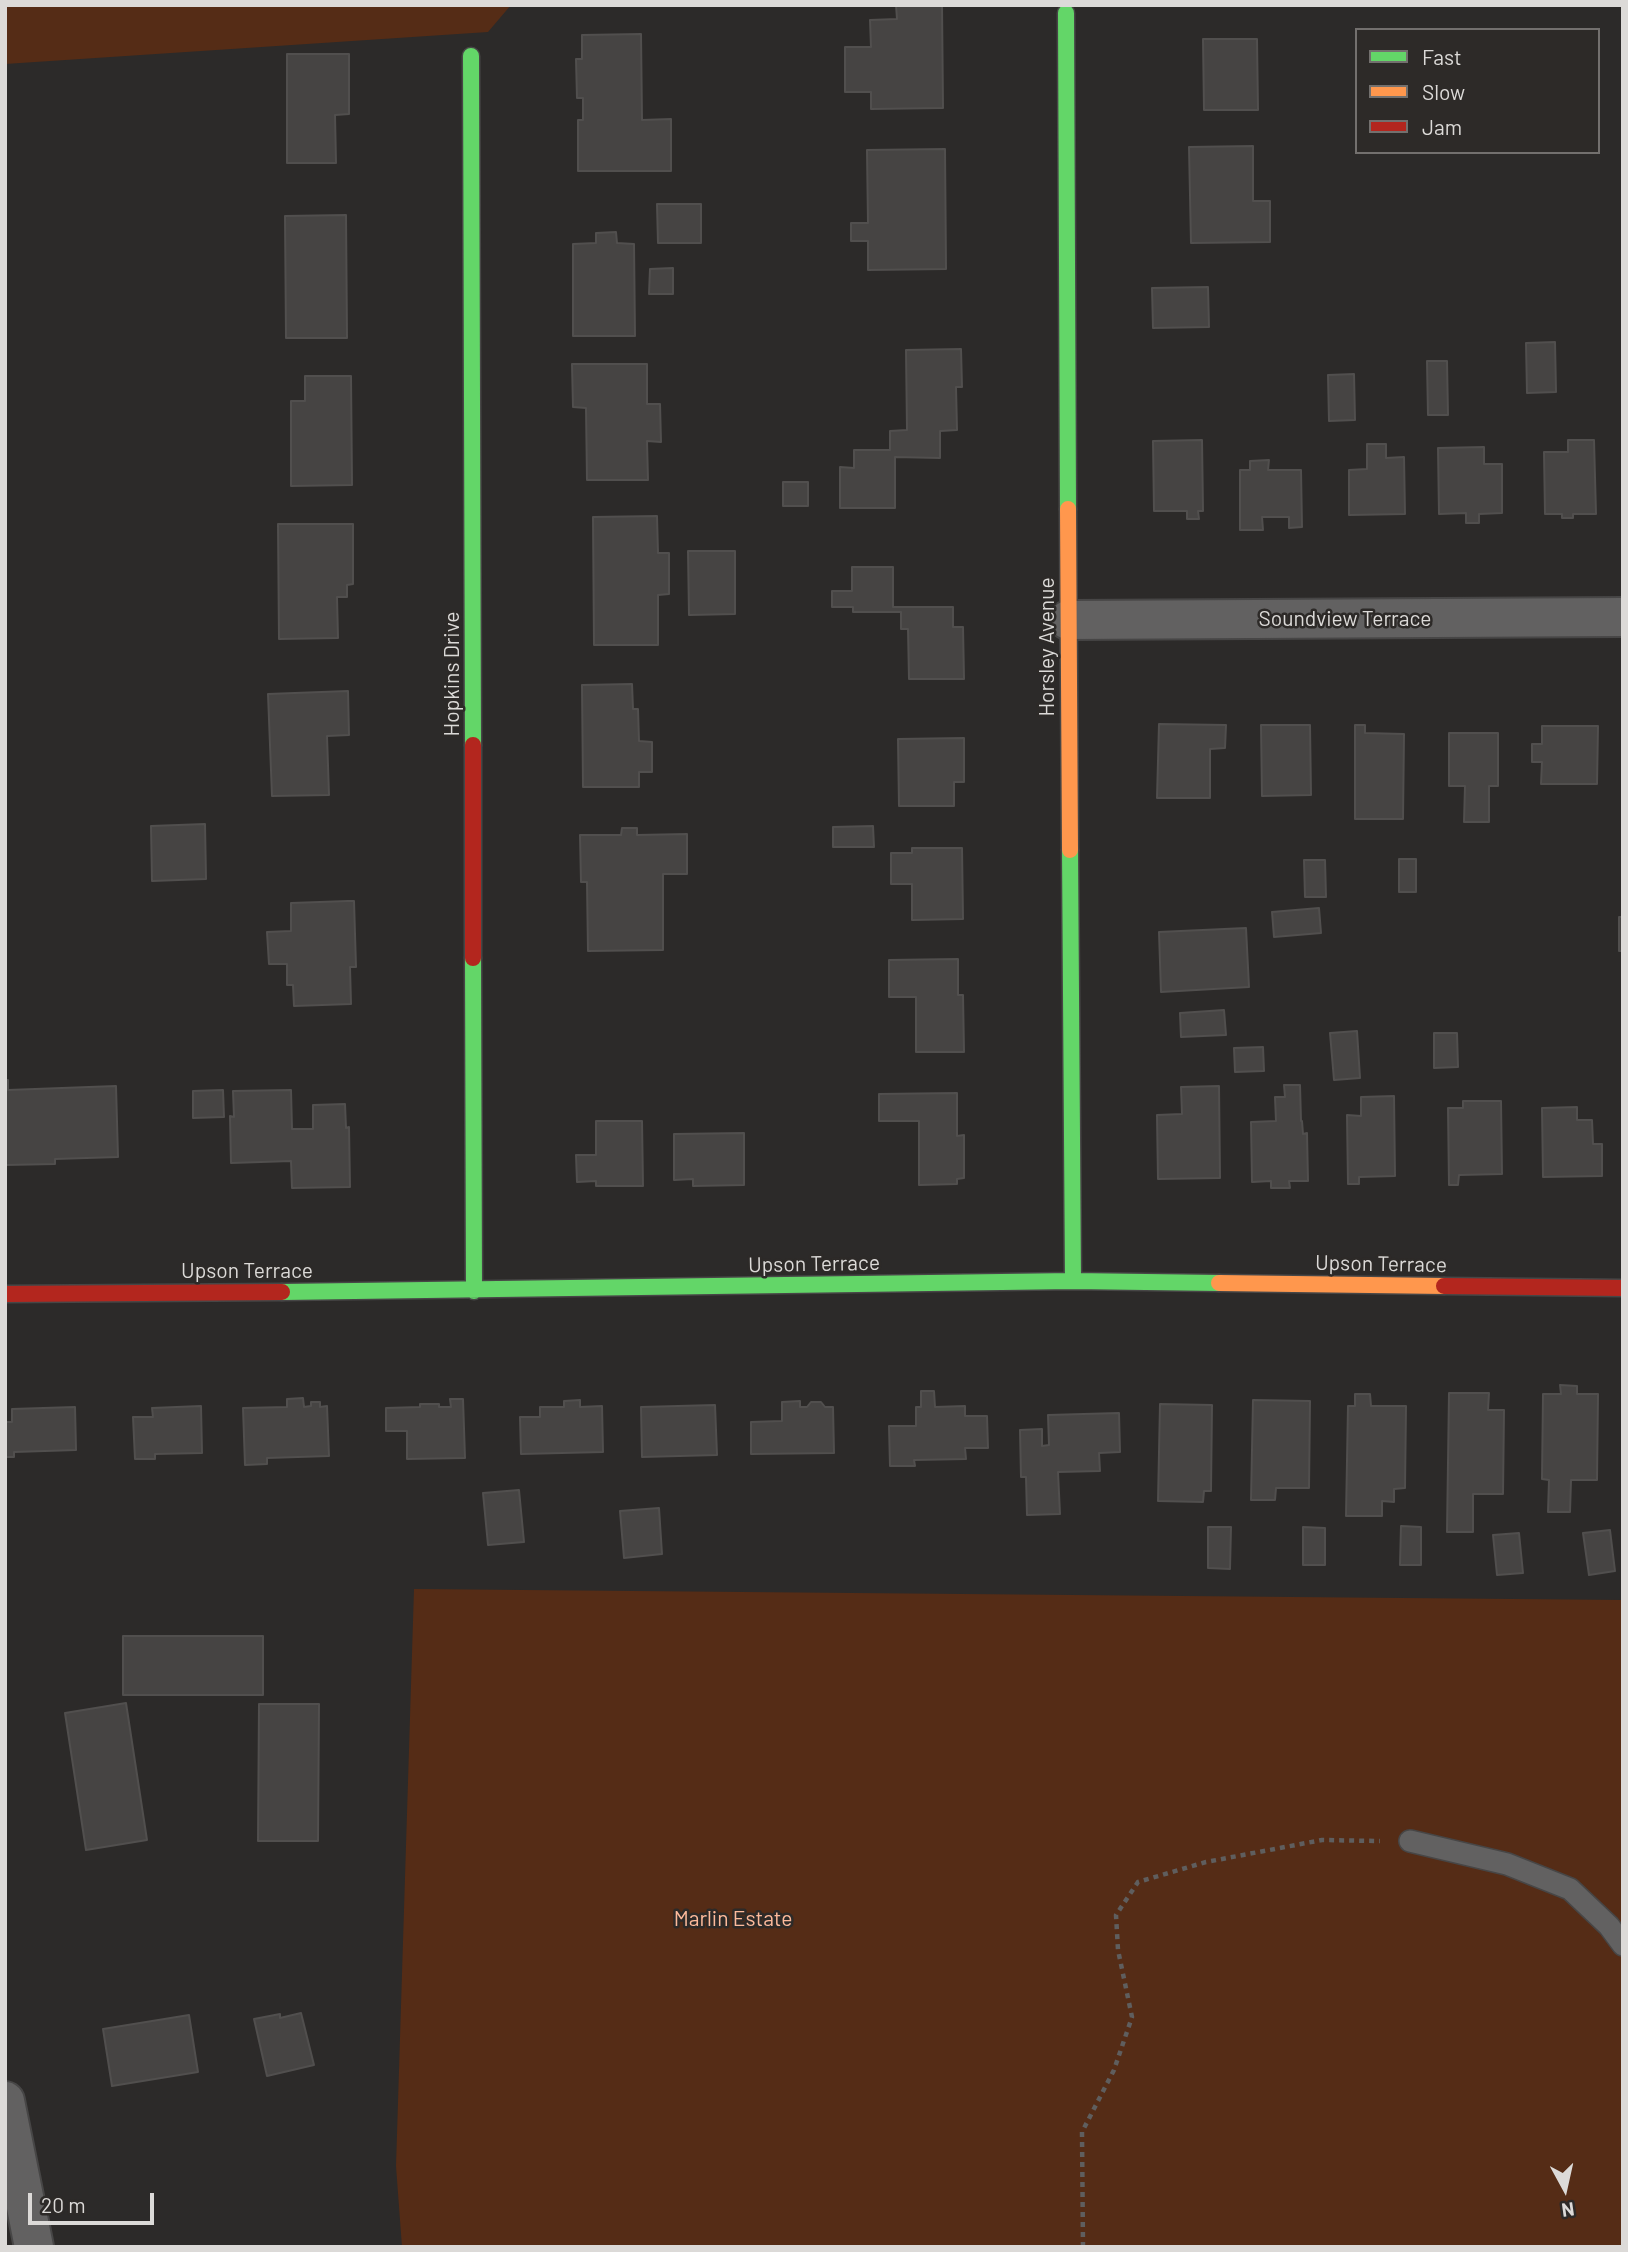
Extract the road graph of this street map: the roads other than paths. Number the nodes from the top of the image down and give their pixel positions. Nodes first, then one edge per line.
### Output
1 (1066, 13) dead end
2 (471, 56) dead end
3 (1623, 617) edge
4 (1068, 620) junction
5 (1073, 1281) junction
6 (1623, 1288) edge
7 (474, 1291) junction
8 (5, 1294) edge
9 (1410, 1841) road end
10 (1623, 1945) edge
11 (5, 2101) edge
12 (34, 2247) edge

1 - 4 street, Horsley Avenue
2 - 7 street, Hopkins Drive
3 - 4 street, Soundview Terrace
4 - 5 street, Horsley Avenue
5 - 6 street, Upson Terrace
5 - 7 street, Upson Terrace
7 - 8 street, Upson Terrace
9 - 10 lane
11 - 12 street

